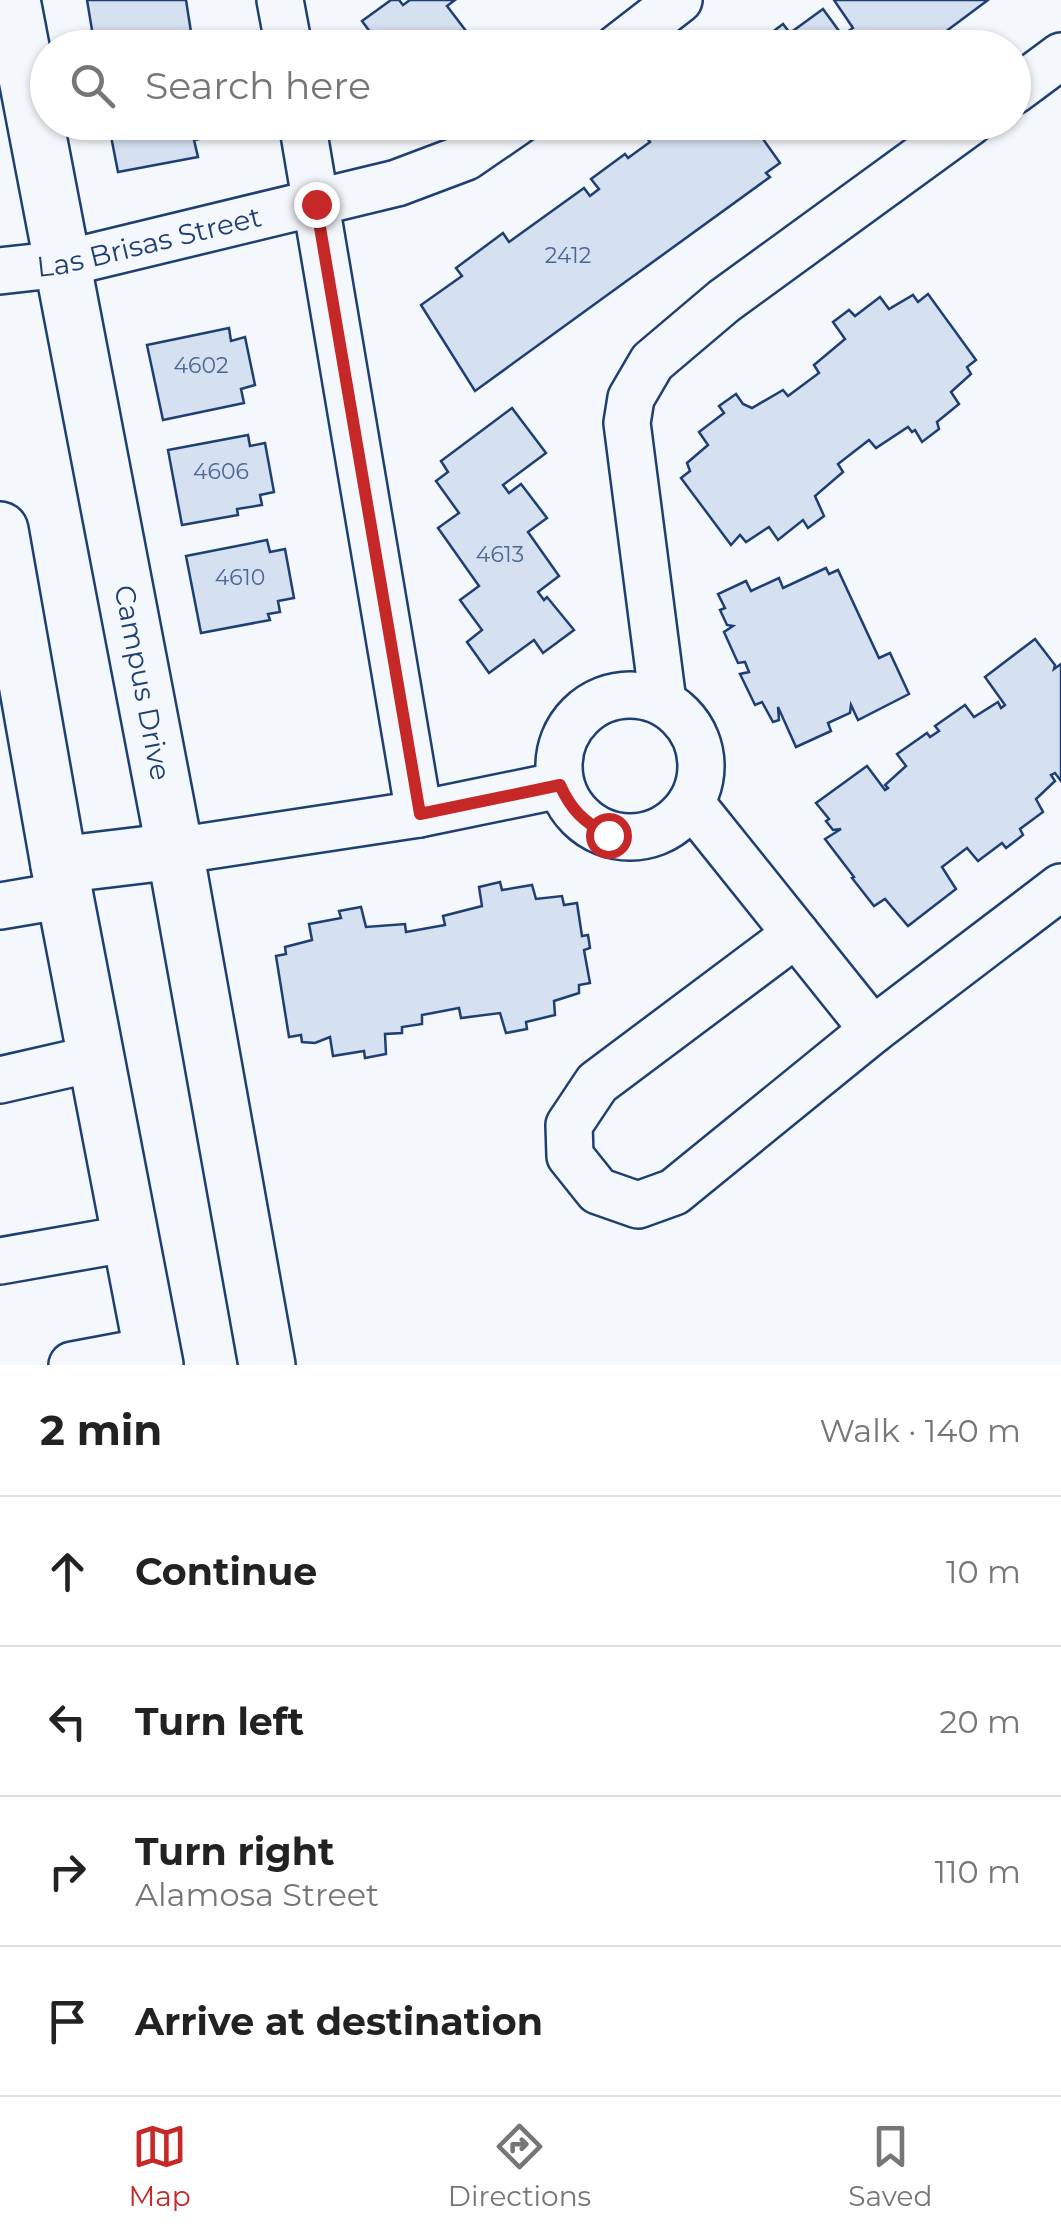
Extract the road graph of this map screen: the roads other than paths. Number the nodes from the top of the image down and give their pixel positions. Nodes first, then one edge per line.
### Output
1 (12, 0) edge
2 (280, 0) edge
3 (679, 0) edge
4 (286, 30) edge
5 (640, 30) edge
6 (1061, 56) edge
7 (1031, 78) edge
8 (30, 95) edge
9 (39, 140) edge
10 (305, 140) edge
11 (491, 140) edge
12 (945, 140) edge
13 (316, 204) junction
14 (62, 264) junction
15 (0, 270) edge
16 (0, 530) edge
17 (8, 629) edge
18 (663, 702) junction
19 (17, 724) edge
20 (560, 785) junction
21 (691, 803) junction
22 (420, 814) junction
23 (175, 851) junction
24 (62, 880) junction
25 (1061, 887) edge
26 (0, 906) edge
27 (796, 934) junction
28 (873, 1030) junction
29 (96, 1058) junction
30 (0, 1080) edge
31 (131, 1238) junction
32 (0, 1261) edge
33 (154, 1358) edge
34 (72, 1365) edge
35 (267, 1365) edge

1 - 8 main road, Campus Drive
2 - 4 street
3 - 5 street
6 - 7 street
9 - 14 main road, Campus Drive
10 - 13 street
11 - 13 street, Las Brisas Street
12 - 18 street
13 - 14 street, Las Brisas Street
13 - 22 street
14 - 15 street, Las Brisas Street
14 - 23 main road, Campus Drive
16 - 17 main road
17 - 19 main road
18 - 20 street
18 - 21 street
19 - 24 main road
20 - 21 street
20 - 22 street
21 - 27 street
22 - 23 street
23 - 24 main road
23 - 35 main road, Campus Drive
24 - 26 street
24 - 29 main road
25 - 28 street
27 - 28 street
27 - 28 street
29 - 30 street
29 - 31 main road
31 - 32 street
31 - 33 main road
33 - 34 street

